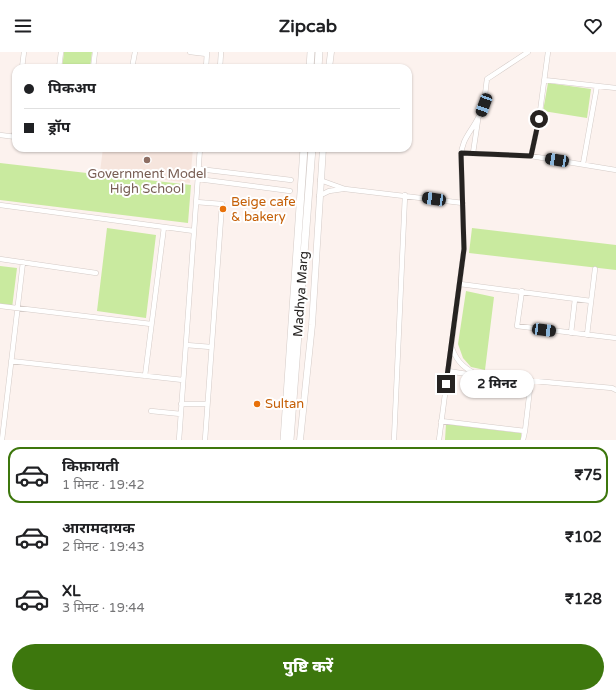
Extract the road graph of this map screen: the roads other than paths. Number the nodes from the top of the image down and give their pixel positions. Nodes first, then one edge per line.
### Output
1 (24, 52) edge
2 (61, 52) edge
3 (95, 52) edge
4 (135, 52) edge
5 (190, 52) edge
6 (221, 52) edge
7 (311, 52) edge
8 (319, 52) edge
9 (331, 52) edge
10 (528, 52) edge
11 (548, 52) edge
12 (207, 53) edge
13 (22, 64) edge
14 (60, 64) edge
15 (94, 64) edge
16 (133, 64) edge
17 (206, 64) edge
18 (220, 64) edge
19 (310, 64) edge
20 (318, 64) edge
21 (330, 64) edge
22 (544, 80) junction
23 (597, 86) junction
24 (616, 88) edge
25 (479, 118) junction
26 (0, 135) edge
27 (12, 137) edge
28 (200, 152) edge
29 (304, 152) edge
30 (312, 152) edge
31 (323, 152) edge
32 (461, 153) junction
33 (473, 153) junction
34 (531, 156) junction
35 (583, 164) junction
36 (199, 169) junction
37 (616, 170) edge
38 (198, 179) junction
39 (291, 180) dead end
40 (320, 180) junction
41 (345, 189) junction
42 (290, 191) dead end
43 (405, 195) junction
44 (319, 196) junction
45 (196, 202) junction
46 (463, 203) junction
47 (0, 205) edge
48 (164, 227) junction
49 (194, 231) junction
50 (0, 259) edge
51 (23, 262) junction
52 (595, 268) dead end
53 (96, 273) dead end
54 (460, 284) junction
55 (522, 291) junction
56 (575, 299) junction
57 (592, 301) junction
58 (0, 306) edge
59 (17, 309) junction
60 (151, 324) junction
61 (571, 333) junction
62 (587, 335) junction
63 (616, 338) edge
64 (186, 345) junction
65 (211, 347) junction
66 (451, 347) junction
67 (11, 361) junction
68 (448, 371) junction
69 (145, 376) junction
70 (479, 376) junction
71 (183, 380) junction
72 (531, 380) junction
73 (615, 387) edge
74 (181, 404) junction
75 (207, 404) junction
76 (151, 411) dead end
77 (181, 414) junction
78 (442, 421) junction
79 (525, 431) junction
80 (2, 440) edge
81 (179, 440) edge
82 (205, 440) edge
83 (284, 440) edge
84 (290, 440) edge
85 (300, 440) edge
86 (394, 440) edge
87 (439, 440) edge
88 (524, 440) edge

1 - 13 street
2 - 14 street
3 - 15 street
4 - 16 street
5 - 12 street
6 - 18 street
7 - 19 main road
8 - 20 main road
9 - 21 street
10 - 25 street
11 - 22 street
12 - 17 street
22 - 23 street
22 - 34 street
23 - 24 street
23 - 35 street
25 - 32 street
25 - 33 street
26 - 27 street
28 - 36 street
29 - 83 main road, Madhya Marg
30 - 84 main road, Madhya Marg
31 - 40 street
32 - 33 street
32 - 46 street
33 - 34 street
34 - 35 street
35 - 37 street
36 - 38 street
36 - 39 street
38 - 42 street
38 - 45 street
40 - 41 street
40 - 44 street
41 - 43 street
41 - 44 street
43 - 46 street
43 - 86 street
44 - 85 street
45 - 49 street
45 - 65 street
46 - 54 street
47 - 48 street
48 - 49 street
48 - 60 street
49 - 64 street
50 - 51 street
51 - 53 street
51 - 59 street
52 - 57 street
54 - 55 street
54 - 66 street
55 - 56 street
55 - 61 street
56 - 57 street
56 - 61 street
57 - 62 street
58 - 59 street
59 - 60 street
59 - 67 street
60 - 69 street
61 - 62 street
62 - 63 street
64 - 65 street
64 - 71 street
65 - 75 street
66 - 68 street
66 - 70 street
67 - 69 street
67 - 80 street
68 - 70 street
68 - 78 street
69 - 71 street
70 - 72 street
71 - 74 street
72 - 73 street
72 - 79 street
74 - 75 street
74 - 77 street
75 - 82 street
76 - 77 street
77 - 81 street
78 - 79 street
78 - 87 street
79 - 88 street

